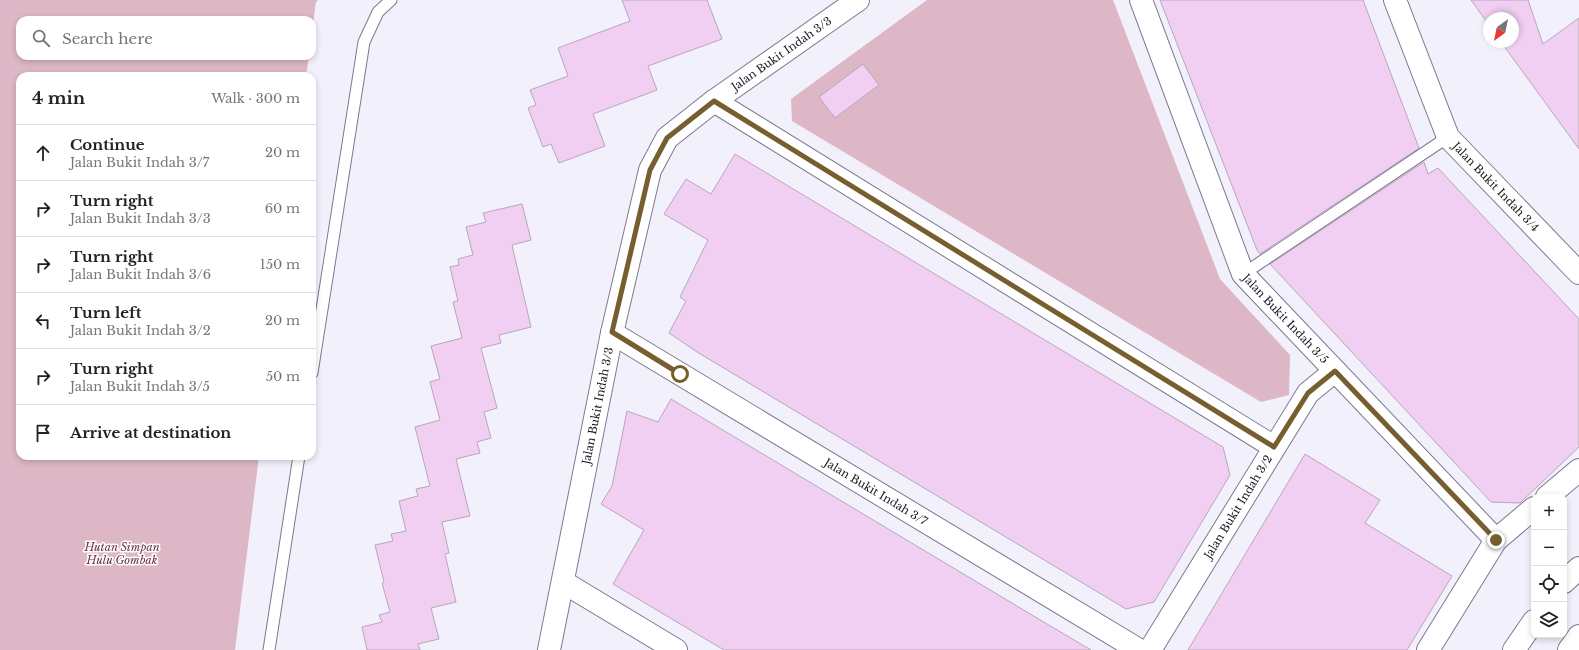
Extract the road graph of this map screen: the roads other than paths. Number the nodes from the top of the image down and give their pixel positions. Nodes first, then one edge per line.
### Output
1 (391, 0) edge
2 (858, 0) edge
3 (1140, 0) edge
4 (1395, 0) edge
5 (714, 101) junction
6 (1448, 137) junction
7 (1579, 273) edge
8 (1243, 274) junction
9 (612, 332) junction
10 (316, 348) edge
11 (1335, 371) junction
12 (1274, 447) junction
13 (298, 460) edge
14 (1579, 470) edge
15 (1551, 494) edge
16 (1531, 511) edge
17 (1496, 540) junction
18 (1579, 568) edge
19 (1567, 579) edge
20 (563, 582) junction
21 (1531, 625) edge
22 (1579, 636) edge
23 (269, 650) edge
24 (549, 650) edge
25 (676, 650) edge
26 (1139, 650) edge
27 (1150, 650) edge
28 (1428, 650) edge
29 (1514, 650) edge
30 (1569, 650) edge

1 - 10 lane
2 - 5 street, Jalan Bukit Indah 3/3
3 - 8 street, Jalan Bukit Indah 3/5
4 - 6 street, Jalan Bukit Indah 3/4
5 - 9 street, Jalan Bukit Indah 3/3
5 - 12 street
6 - 7 street, Jalan Bukit Indah 3/4
6 - 8 lane
8 - 11 street, Jalan Bukit Indah 3/5
9 - 20 street, Jalan Bukit Indah 3/3
9 - 26 street, Jalan Bukit Indah 3/7
11 - 12 street, Jalan Bukit Indah 3/2
11 - 17 street, Jalan Bukit Indah 3/5
12 - 27 street, Jalan Bukit Indah 3/2
13 - 23 lane
14 - 15 street
16 - 17 street
17 - 28 street
18 - 19 street
20 - 24 street, Jalan Bukit Indah 3/3
20 - 25 street
21 - 29 street
22 - 30 street

